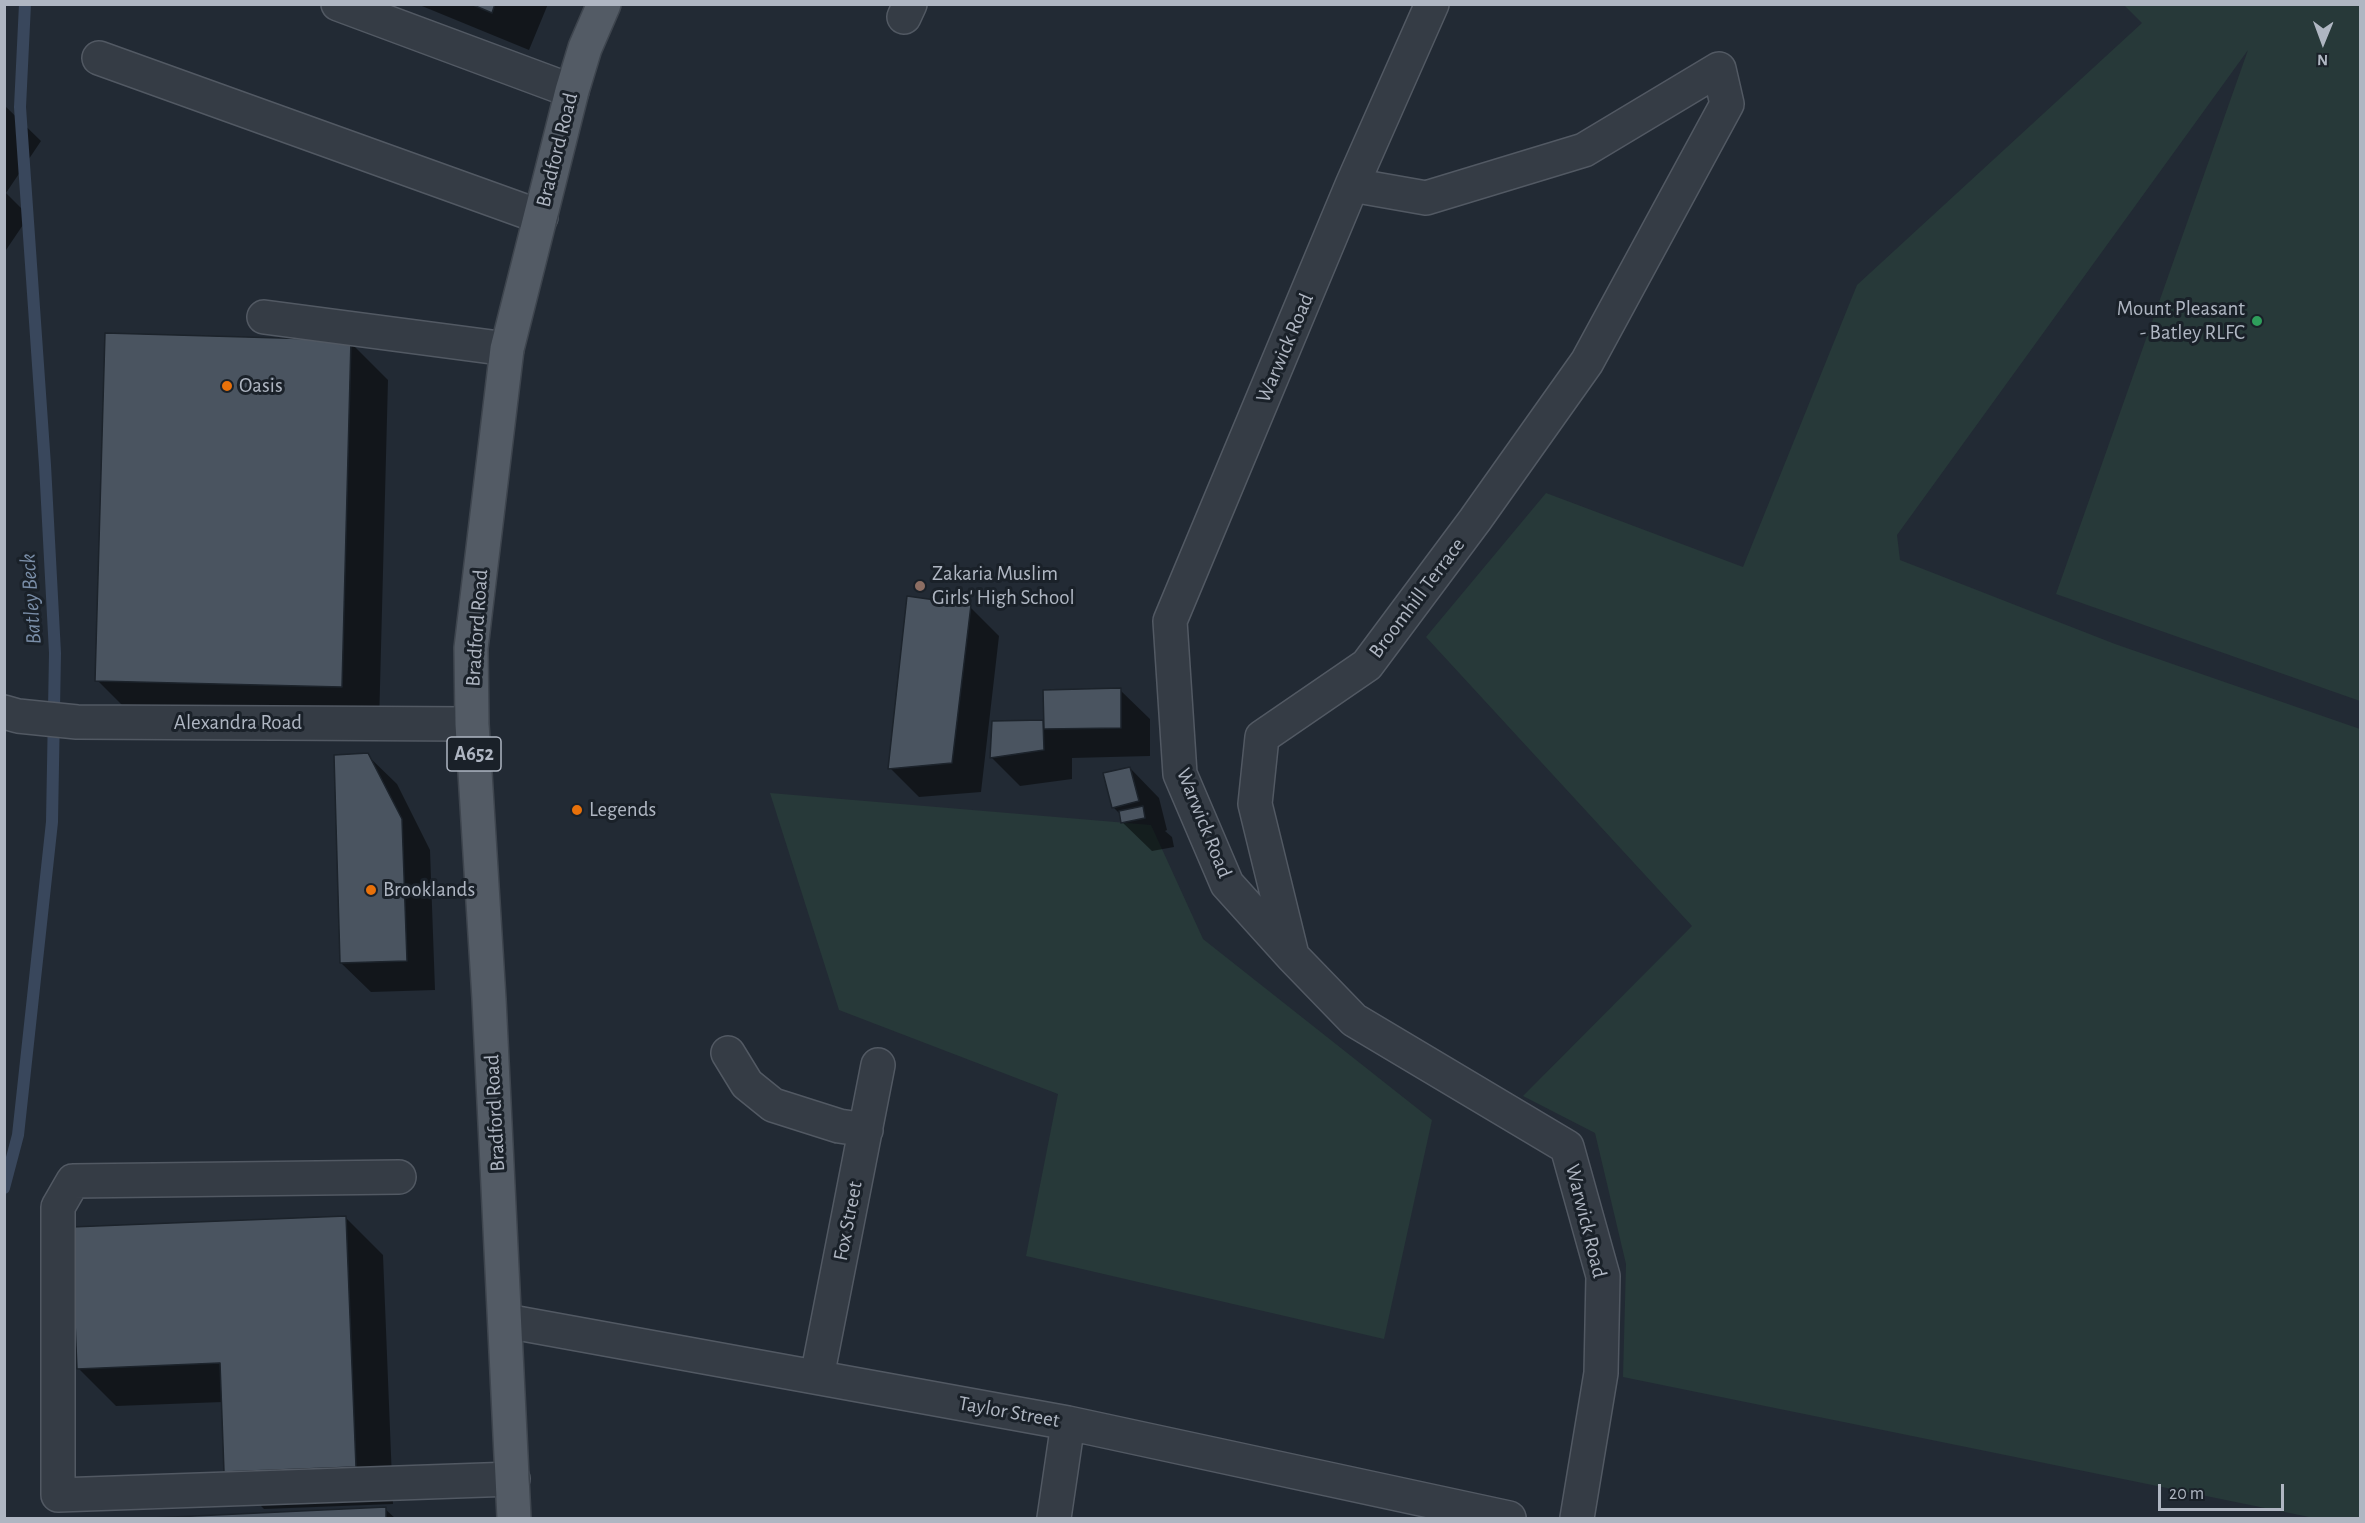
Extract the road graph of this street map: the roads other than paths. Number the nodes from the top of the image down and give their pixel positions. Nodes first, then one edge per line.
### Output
1 (338, 4) edge
2 (604, 4) edge
3 (1432, 4) edge
4 (99, 58) dead end
5 (572, 91) junction
6 (1352, 185) junction
7 (541, 217) junction
8 (264, 317) dead end
9 (507, 349) junction
10 (11, 714) edge
11 (472, 724) junction
12 (1292, 956) junction
13 (728, 1053) dead end
14 (878, 1065) dead end
15 (866, 1130) junction
16 (399, 1177) dead end
17 (506, 1321) junction
18 (817, 1377) junction
19 (1068, 1423) junction
20 (513, 1479) junction
21 (514, 1518) edge
22 (1053, 1518) edge
23 (1509, 1518) edge
24 (1577, 1518) edge

1 - 5 street
2 - 5 main road, Bradford Road / A652
3 - 6 street, Warwick Road
4 - 7 street
5 - 7 main road, Bradford Road / A652
6 - 12 street, Warwick Road
6 - 12 street, Broomhill Terrace
7 - 9 main road, Bradford Road / A652
8 - 9 street
9 - 11 main road, Bradford Road / A652
10 - 11 street, Alexandra Road
11 - 17 main road, Bradford Road / A652
12 - 24 street, Warwick Road
13 - 15 street
14 - 15 street, Fox Street
15 - 18 street, Fox Street
16 - 20 street
17 - 18 street, Taylor Street
17 - 20 main road, Bradford Road / A652
18 - 19 street, Taylor Street
19 - 22 street
19 - 23 street, Taylor Street
20 - 21 main road, Bradford Road / A652

